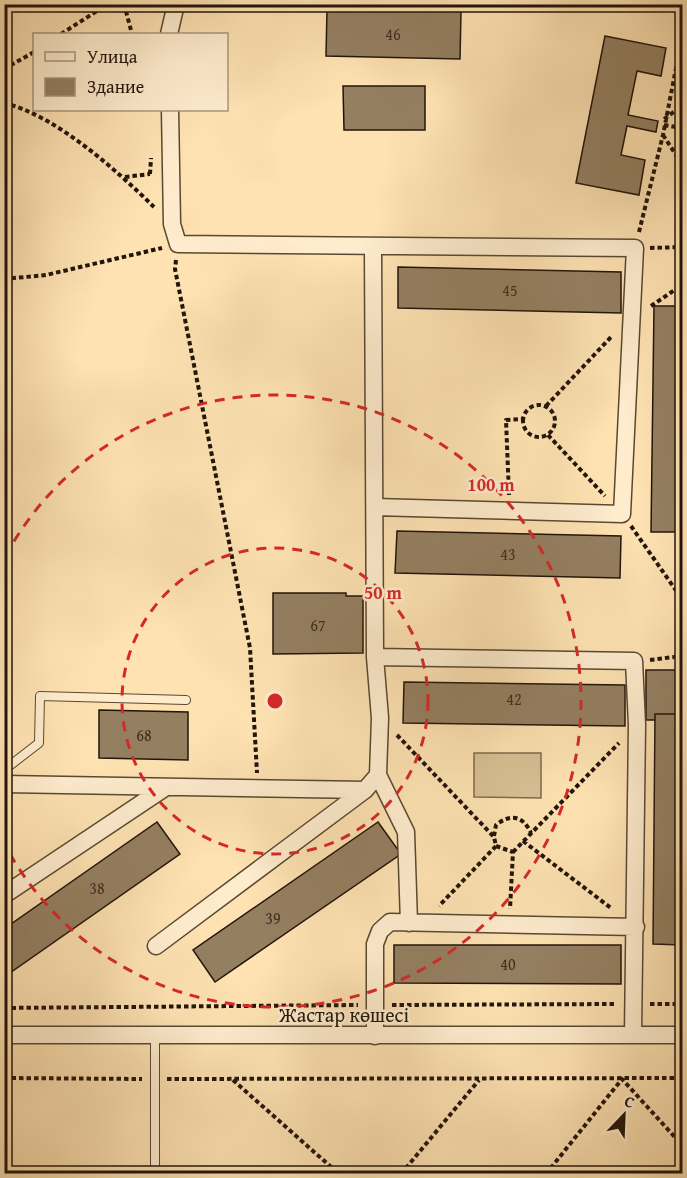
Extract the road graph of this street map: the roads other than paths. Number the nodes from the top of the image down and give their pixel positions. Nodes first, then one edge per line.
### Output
1 (176, 4) edge
2 (169, 33) edge
3 (170, 111) edge
4 (373, 246) junction
5 (375, 507) junction
6 (375, 657) junction
7 (186, 700) dead end
8 (4, 770) edge
9 (378, 775) junction
10 (4, 784) edge
11 (166, 787) junction
12 (365, 790) junction
13 (4, 895) edge
14 (416, 922) junction
15 (636, 927) junction
16 (156, 946) dead end
17 (4, 1035) edge
18 (155, 1035) junction
19 (633, 1035) junction
20 (682, 1035) edge
21 (375, 1036) junction
22 (154, 1173) edge

1 - 2 street
3 - 4 street
4 - 5 street
4 - 5 street
5 - 6 street
6 - 9 street
6 - 15 street
7 - 8 lane
9 - 12 street
9 - 14 street
10 - 11 street
11 - 12 street
11 - 13 street
12 - 16 street
14 - 15 street
14 - 21 street
15 - 19 street
17 - 18 street, Жастар көшесі
18 - 21 street, Жастар көшесі
18 - 22 lane
19 - 20 street, Жастар көшесі
19 - 21 street, Жастар көшесі

